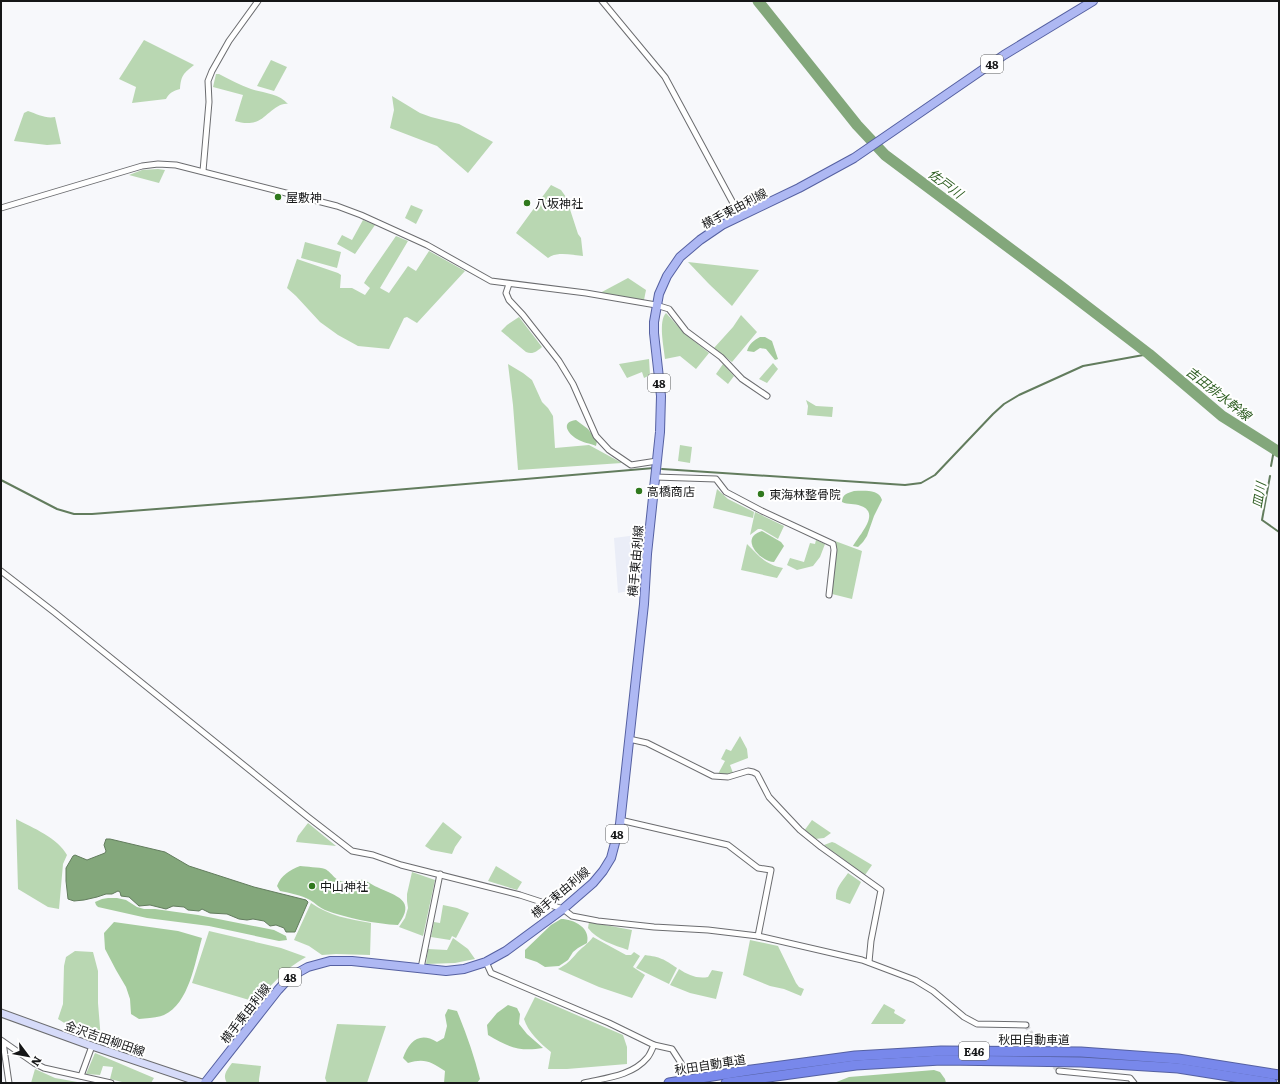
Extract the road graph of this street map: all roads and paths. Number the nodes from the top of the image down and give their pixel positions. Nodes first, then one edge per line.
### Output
1 (258, 1) edge
2 (602, 1) edge
3 (1093, 1) edge
4 (203, 171) junction
5 (1, 208) edge
6 (740, 216) junction
7 (509, 284) junction
8 (656, 305) junction
9 (767, 396) dead end
10 (657, 462) junction
11 (655, 477) junction
12 (1, 571) edge
13 (829, 595) dead end
14 (630, 739) junction
15 (620, 820) junction
16 (440, 874) junction
17 (563, 909) junction
18 (758, 936) junction
19 (486, 962) junction
20 (869, 962) junction
21 (421, 968) junction
22 (1, 1013) edge
23 (1026, 1025) dead end
24 (2, 1041) edge
25 (654, 1045) junction
26 (92, 1046) junction
27 (681, 1063) tunnel mouth
28 (1059, 1071) tunnel mouth
29 (1279, 1075) edge
30 (81, 1076) junction
31 (9, 1083) edge
32 (111, 1083) edge
33 (202, 1083) edge
34 (205, 1083) edge
35 (584, 1083) edge
36 (669, 1083) edge
37 (726, 1083) edge
38 (1134, 1083) edge
39 (1272, 1083) edge

1 - 4 street
2 - 6 street
3 - 6 main road, 横手東由利線 / 48
4 - 5 street
4 - 7 street
6 - 8 main road, 横手東由利線 / 48
7 - 8 street
7 - 10 street
8 - 9 street
8 - 10 main road, 横手東由利線 / 48
10 - 11 main road, 横手東由利線 / 48
11 - 13 street
11 - 14 main road, 横手東由利線 / 48
12 - 16 street
14 - 15 main road, 横手東由利線 / 48
14 - 20 street
15 - 17 main road, 横手東由利線 / 48
15 - 18 street
16 - 17 street
16 - 21 street
17 - 18 street
17 - 19 main road, 横手東由利線 / 48
18 - 20 street
19 - 21 main road, 横手東由利線 / 48
19 - 25 street
20 - 23 street
21 - 34 main road, 横手東由利線 / 48
22 - 26 main road, 金沢吉田柳田線
24 - 30 street
24 - 31 street
25 - 27 street
25 - 35 street
26 - 30 street
26 - 33 main road, 金沢吉田柳田線
28 - 38 street
29 - 36 highway, 秋田自動車道 / E46
30 - 32 street
37 - 39 highway, 秋田自動車道 / E46

